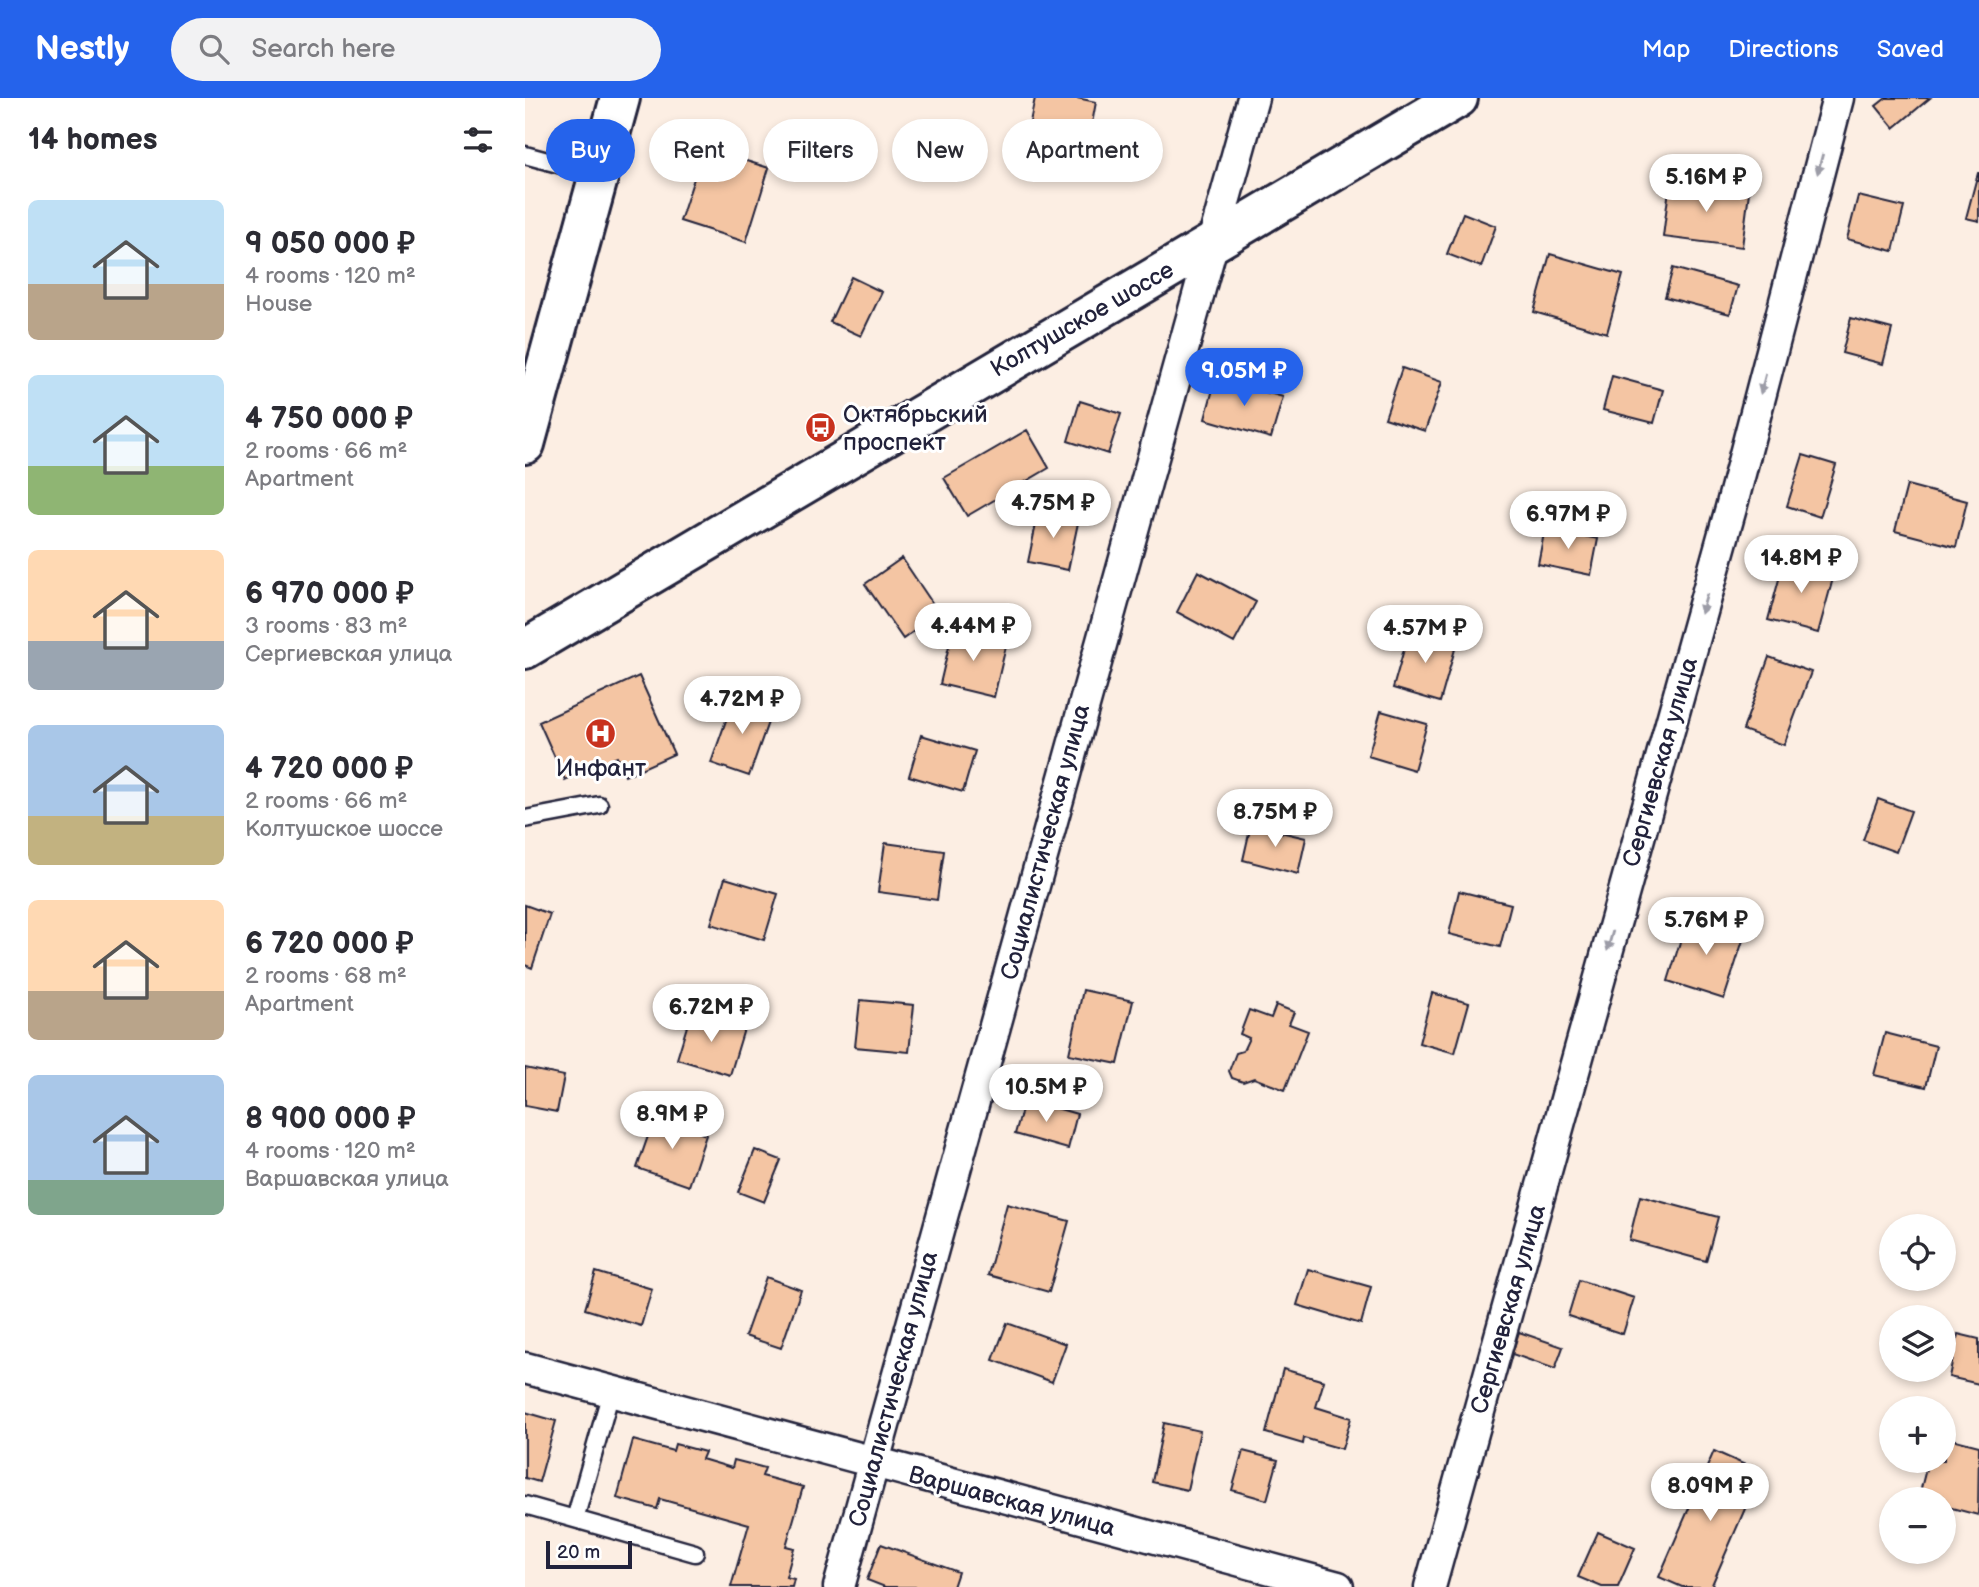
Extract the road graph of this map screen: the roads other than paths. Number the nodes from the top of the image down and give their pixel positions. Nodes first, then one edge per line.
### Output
1 (620, 98) edge
2 (1253, 98) edge
3 (1458, 98) edge
4 (1838, 98) edge
5 (614, 119) edge
6 (525, 155) edge
7 (546, 161) edge
8 (597, 182) edge
9 (1210, 244) junction
10 (525, 444) edge
11 (525, 649) edge
12 (599, 805) dead end
13 (525, 819) edge
14 (525, 1368) edge
15 (611, 1392) junction
16 (873, 1464) junction
17 (525, 1505) edge
18 (575, 1519) junction
19 (695, 1553) dead end
20 (838, 1587) edge
21 (1338, 1587) edge
22 (1430, 1587) edge

1 - 5 main road
2 - 9 street, Социалистическая улица
3 - 9 main road, Колтушское шоссе
4 -> 22 street, Сергиевская улица
6 - 7 lane
8 - 10 main road
9 - 11 main road, Колтушское шоссе
9 - 16 street, Социалистическая улица
12 - 13 lane
14 - 15 street, Варшавская улица
15 - 16 street, Варшавская улица
15 - 18 lane
16 - 20 street, Социалистическая улица
16 - 21 street, Варшавская улица
17 - 18 lane
18 - 19 lane

